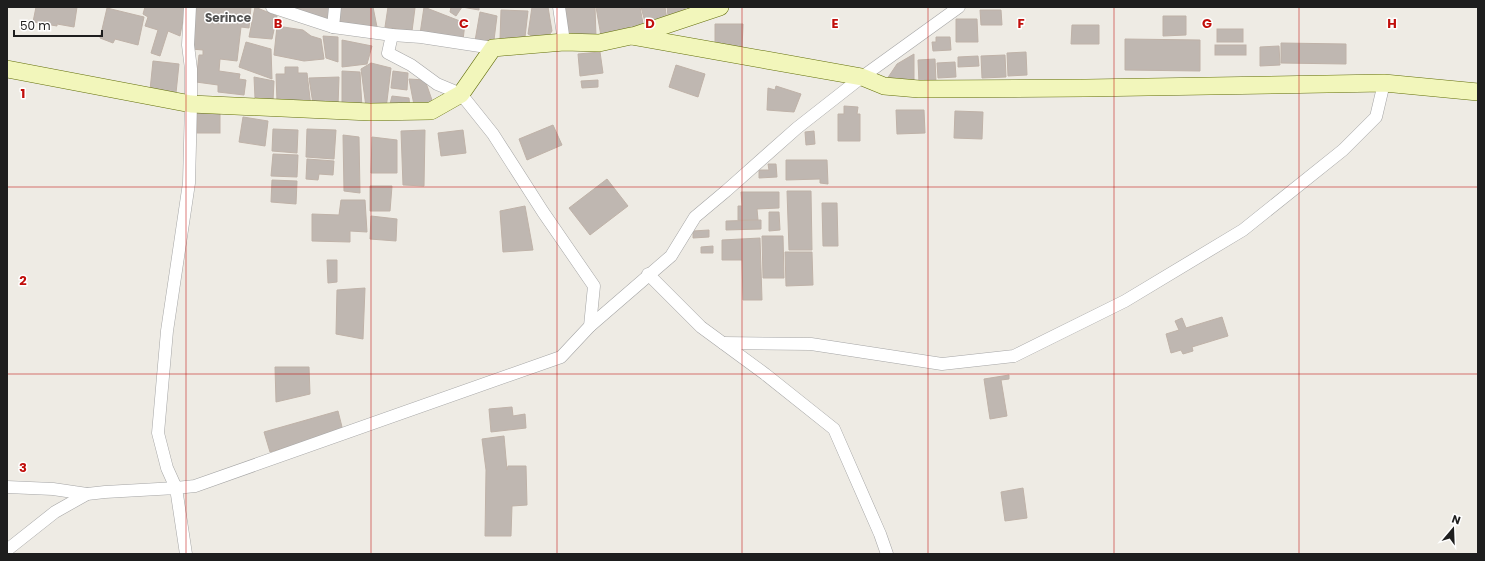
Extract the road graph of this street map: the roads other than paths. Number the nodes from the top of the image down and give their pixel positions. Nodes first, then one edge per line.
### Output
1 (190, 7) edge
2 (272, 7) edge
3 (335, 7) edge
4 (559, 7) edge
5 (720, 7) edge
6 (959, 7) edge
7 (333, 27) junction
8 (392, 35) junction
9 (631, 36) junction
10 (564, 42) junction
11 (493, 48) junction
12 (7, 69) edge
13 (862, 77) junction
14 (1384, 83) junction
15 (1478, 92) edge
16 (461, 94) junction
17 (191, 104) junction
18 (648, 274) junction
19 (590, 326) junction
20 (723, 343) junction
21 (7, 487) edge
22 (176, 488) junction
23 (87, 494) junction
24 (7, 550) edge
25 (186, 554) edge
26 (887, 554) edge

1 - 17 street
2 - 7 street
3 - 7 street
4 - 10 street
5 - 9 street
6 - 13 street
7 - 8 street
8 - 11 street
8 - 16 street
9 - 10 street
9 - 13 street
10 - 11 street
11 - 16 street
12 - 17 street
13 - 14 street
13 - 18 street
14 - 15 street
14 - 20 street
16 - 17 street
16 - 19 street
17 - 22 street
18 - 19 street
18 - 20 street
19 - 22 street
20 - 26 street
21 - 23 street
22 - 23 street
22 - 25 street
23 - 24 street

